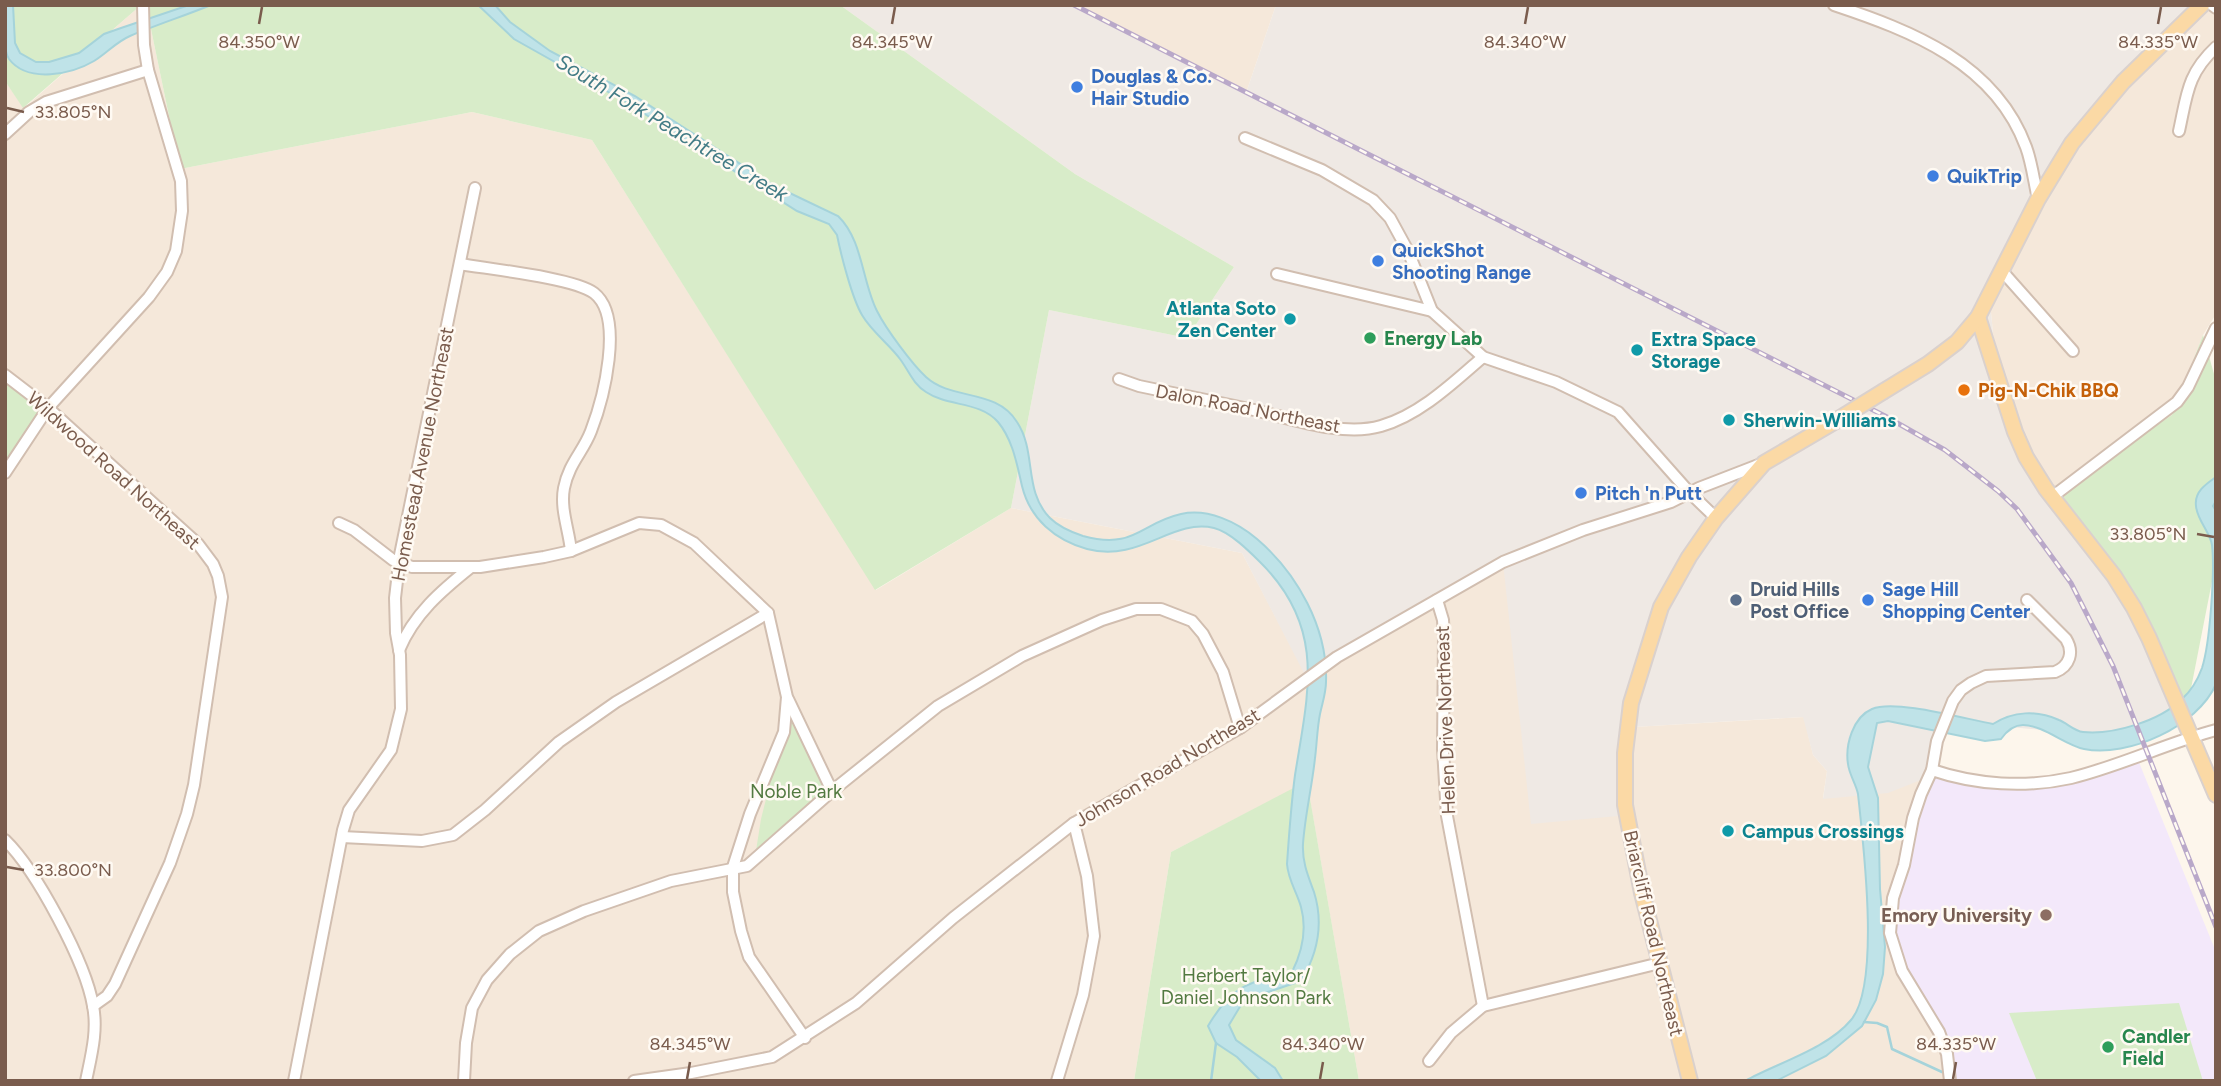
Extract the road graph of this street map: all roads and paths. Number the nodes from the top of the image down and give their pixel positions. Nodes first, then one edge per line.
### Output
1 (143, 5) edge
2 (1834, 5) edge
3 (2202, 5) edge
4 (2216, 47) edge
5 (148, 70) junction
6 (2179, 131) dead end
7 (5, 134) edge
8 (1245, 138) dead end
9 (475, 188) dead end
10 (2038, 199) junction
11 (460, 264) junction
12 (2002, 271) junction
13 (1277, 274) dead end
14 (1432, 311) junction
15 (1978, 317) junction
16 (2216, 328) edge
17 (2073, 351) dead end
18 (1483, 357) junction
19 (5, 375) edge
20 (1118, 379) dead end
21 (48, 408) junction
22 (1765, 463) junction
23 (5, 473) edge
24 (1689, 492) junction
25 (2052, 497) junction
26 (1716, 518) junction
27 (339, 523) dead end
28 (570, 551) junction
29 (399, 563) junction
30 (471, 567) junction
31 (1437, 600) junction
32 (2027, 600) dead end
33 (768, 613) junction
34 (400, 650) junction
35 (787, 697) junction
36 (1240, 727) junction
37 (2216, 730) edge
38 (2192, 738) junction
39 (1932, 770) junction
40 (832, 792) junction
41 (2216, 795) edge
42 (1074, 822) junction
43 (342, 836) junction
44 (5, 840) edge
45 (733, 867) junction
46 (1660, 963) junction
47 (93, 1006) junction
48 (1483, 1006) junction
49 (805, 1038) junction
50 (1429, 1061) dead end
51 (692, 1077) edge
52 (86, 1081) edge
53 (294, 1081) edge
54 (464, 1081) edge
55 (634, 1081) edge
56 (1057, 1081) edge
57 (1690, 1081) edge
58 (1950, 1081) edge

1 - 5 street
2 - 10 street
3 - 10 main road, Briarcliff Road Northeast
4 - 6 street
5 - 7 street
5 - 21 street
8 - 14 street
9 - 11 street, Homestead Avenue Northeast
10 - 12 main road, Briarcliff Road Northeast
11 - 28 street
11 - 29 street, Homestead Avenue Northeast
12 - 15 main road, Briarcliff Road Northeast
12 - 17 street
13 - 14 street
14 - 18 street
15 - 22 main road, Briarcliff Road Northeast, bridge
15 - 25 main road
16 - 25 street
18 - 20 street, Dalon Road Northeast
18 - 24 street
19 - 21 street, Wildwood Road Northeast
21 - 23 street
21 - 47 street, Wildwood Road Northeast
22 - 24 street, Johnson Road Northeast
22 - 26 main road, Briarcliff Road Northeast
24 - 26 street
24 - 31 street, Johnson Road Northeast
25 - 38 main road
26 - 46 main road, Briarcliff Road Northeast
27 - 29 street
28 - 30 street
28 - 33 street
29 - 30 street
29 - 34 street, Homestead Avenue Northeast
30 - 34 street
31 - 36 street, Johnson Road Northeast
31 - 48 street, Helen Drive Northeast
32 - 39 street
33 - 35 street
33 - 43 street
34 - 43 street, Homestead Avenue Northeast
35 - 40 street
35 - 45 street
36 - 40 street
36 - 42 street, Johnson Road Northeast
37 - 38 street
38 - 39 street
38 - 41 main road
39 - 58 street
40 - 45 street
42 - 49 street, Johnson Road Northeast
42 - 56 street
43 - 53 street, Homestead Avenue Northeast
44 - 47 street
45 - 49 street
45 - 54 street
46 - 48 street
46 - 57 main road, Briarcliff Road Northeast
47 - 52 street
48 - 50 street
49 - 51 street, Johnson Road Northeast
51 - 55 street, Johnson Road Northeast

